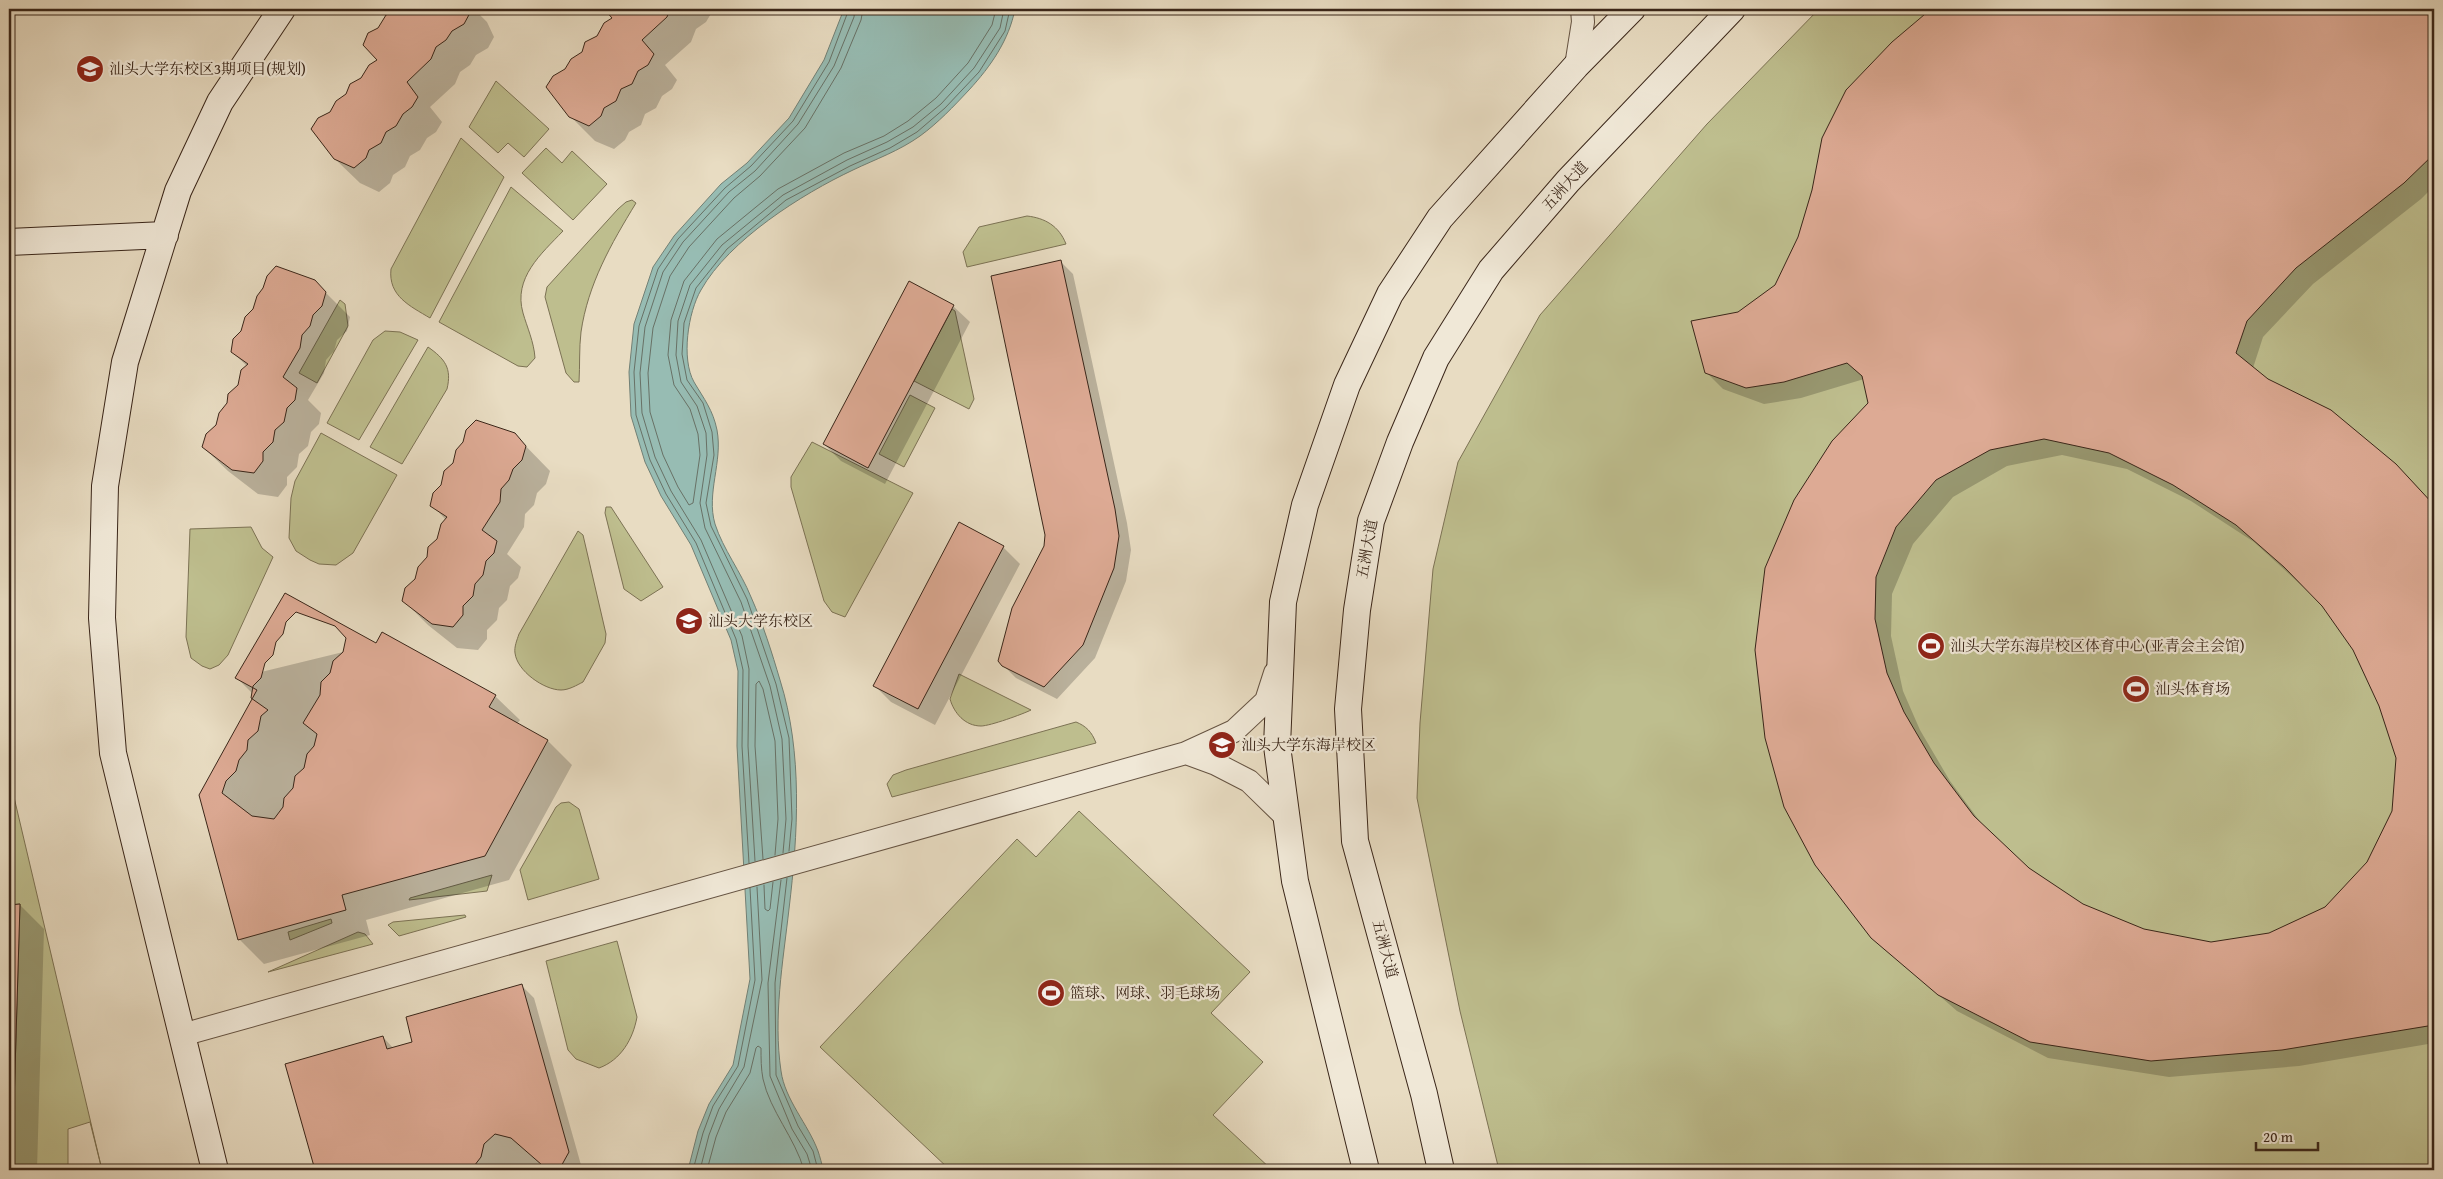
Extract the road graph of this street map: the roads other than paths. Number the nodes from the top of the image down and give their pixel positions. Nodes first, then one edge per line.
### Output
1 (282, 9) edge
2 (1582, 9) edge
3 (1632, 9) edge
4 (1732, 9) edge
5 (1576, 66) junction
6 (165, 235) junction
7 (9, 242) edge
8 (1281, 656) junction
9 (1186, 753) junction
10 (1287, 818) junction
11 (182, 1035) junction
12 (215, 1170) edge
13 (1366, 1170) edge
14 (1441, 1170) edge

1 - 6 main road
2 - 5 street
3 - 5 main road
4 - 14 main road, 五洲大道
5 - 8 main road
6 - 7 main road
6 - 11 main road
8 - 9 street
8 - 10 main road
9 - 10 street
9 - 11 street
10 - 13 main road
11 - 12 main road

